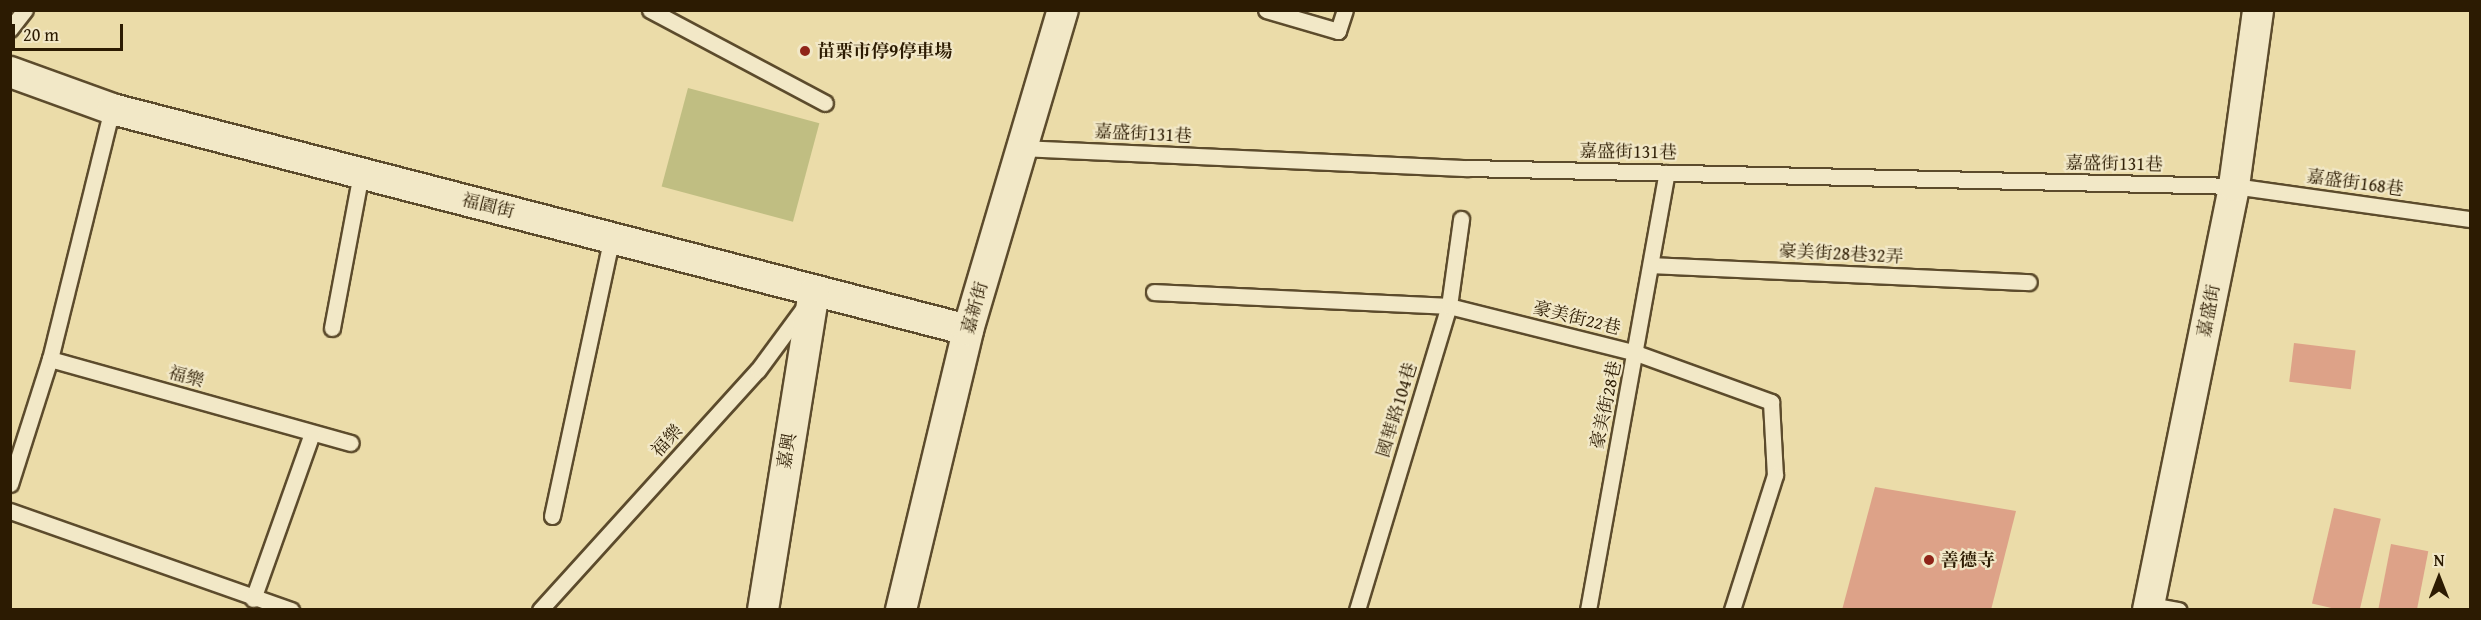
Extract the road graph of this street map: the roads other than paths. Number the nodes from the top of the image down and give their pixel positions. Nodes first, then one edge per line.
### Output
1 (25, 10) edge
2 (650, 10) edge
3 (1063, 10) edge
4 (1266, 10) edge
5 (1345, 10) edge
6 (2258, 10) edge
7 (10, 29) edge
8 (10, 72) edge
9 (825, 103) dead end
10 (112, 109) junction
11 (1022, 148) junction
12 (1667, 172) junction
13 (361, 173) junction
14 (2234, 186) junction
15 (1461, 219) dead end
16 (2470, 219) edge
17 (612, 237) junction
18 (1651, 265) junction
19 (2029, 282) dead end
20 (814, 292) junction
21 (1154, 292) dead end
22 (1449, 306) junction
23 (332, 328) dead end
24 (968, 330) junction
25 (1636, 353) junction
26 (50, 359) junction
27 (312, 433) junction
28 (350, 443) dead end
29 (12, 474) edge
30 (10, 511) edge
31 (552, 516) dead end
32 (253, 599) junction
33 (2149, 607) edge
34 (291, 609) edge
35 (540, 609) edge
36 (763, 609) edge
37 (901, 609) edge
38 (1357, 609) edge
39 (1588, 609) edge
40 (1732, 609) edge
41 (2179, 609) edge

1 - 7 lane
2 - 9 lane
3 - 11 street, 嘉新街
4 - 5 lane
6 - 14 street, 嘉盛街
8 - 10 street, 福園街
10 - 13 street, 福園街
10 - 26 lane
11 - 12 lane, 嘉盛街131巷
11 - 24 street, 嘉新街
12 - 14 lane, 嘉盛街131巷
12 - 18 lane, 豪美街28巷
13 - 17 street, 福園街
13 - 23 lane
14 - 16 lane, 嘉盛街168巷
14 - 33 street, 嘉盛街
15 - 22 lane, 國華路104巷
17 - 20 street, 福園街
17 - 31 lane
18 - 19 lane, 豪美街28巷32弄
18 - 25 lane, 豪美街28巷
20 - 24 street, 福園街
20 - 35 lane, 福樂
20 - 36 street, 嘉興
21 - 22 lane, 豪美街22巷
22 - 25 lane, 豪美街22巷
22 - 38 lane, 國華路104巷
24 - 37 street, 嘉新街
25 - 39 lane, 豪美街28巷
25 - 40 lane, 豪美街22巷
26 - 27 lane, 福樂
26 - 29 lane
27 - 28 lane, 福樂
27 - 32 lane
30 - 32 lane
32 - 34 lane
33 - 41 lane

